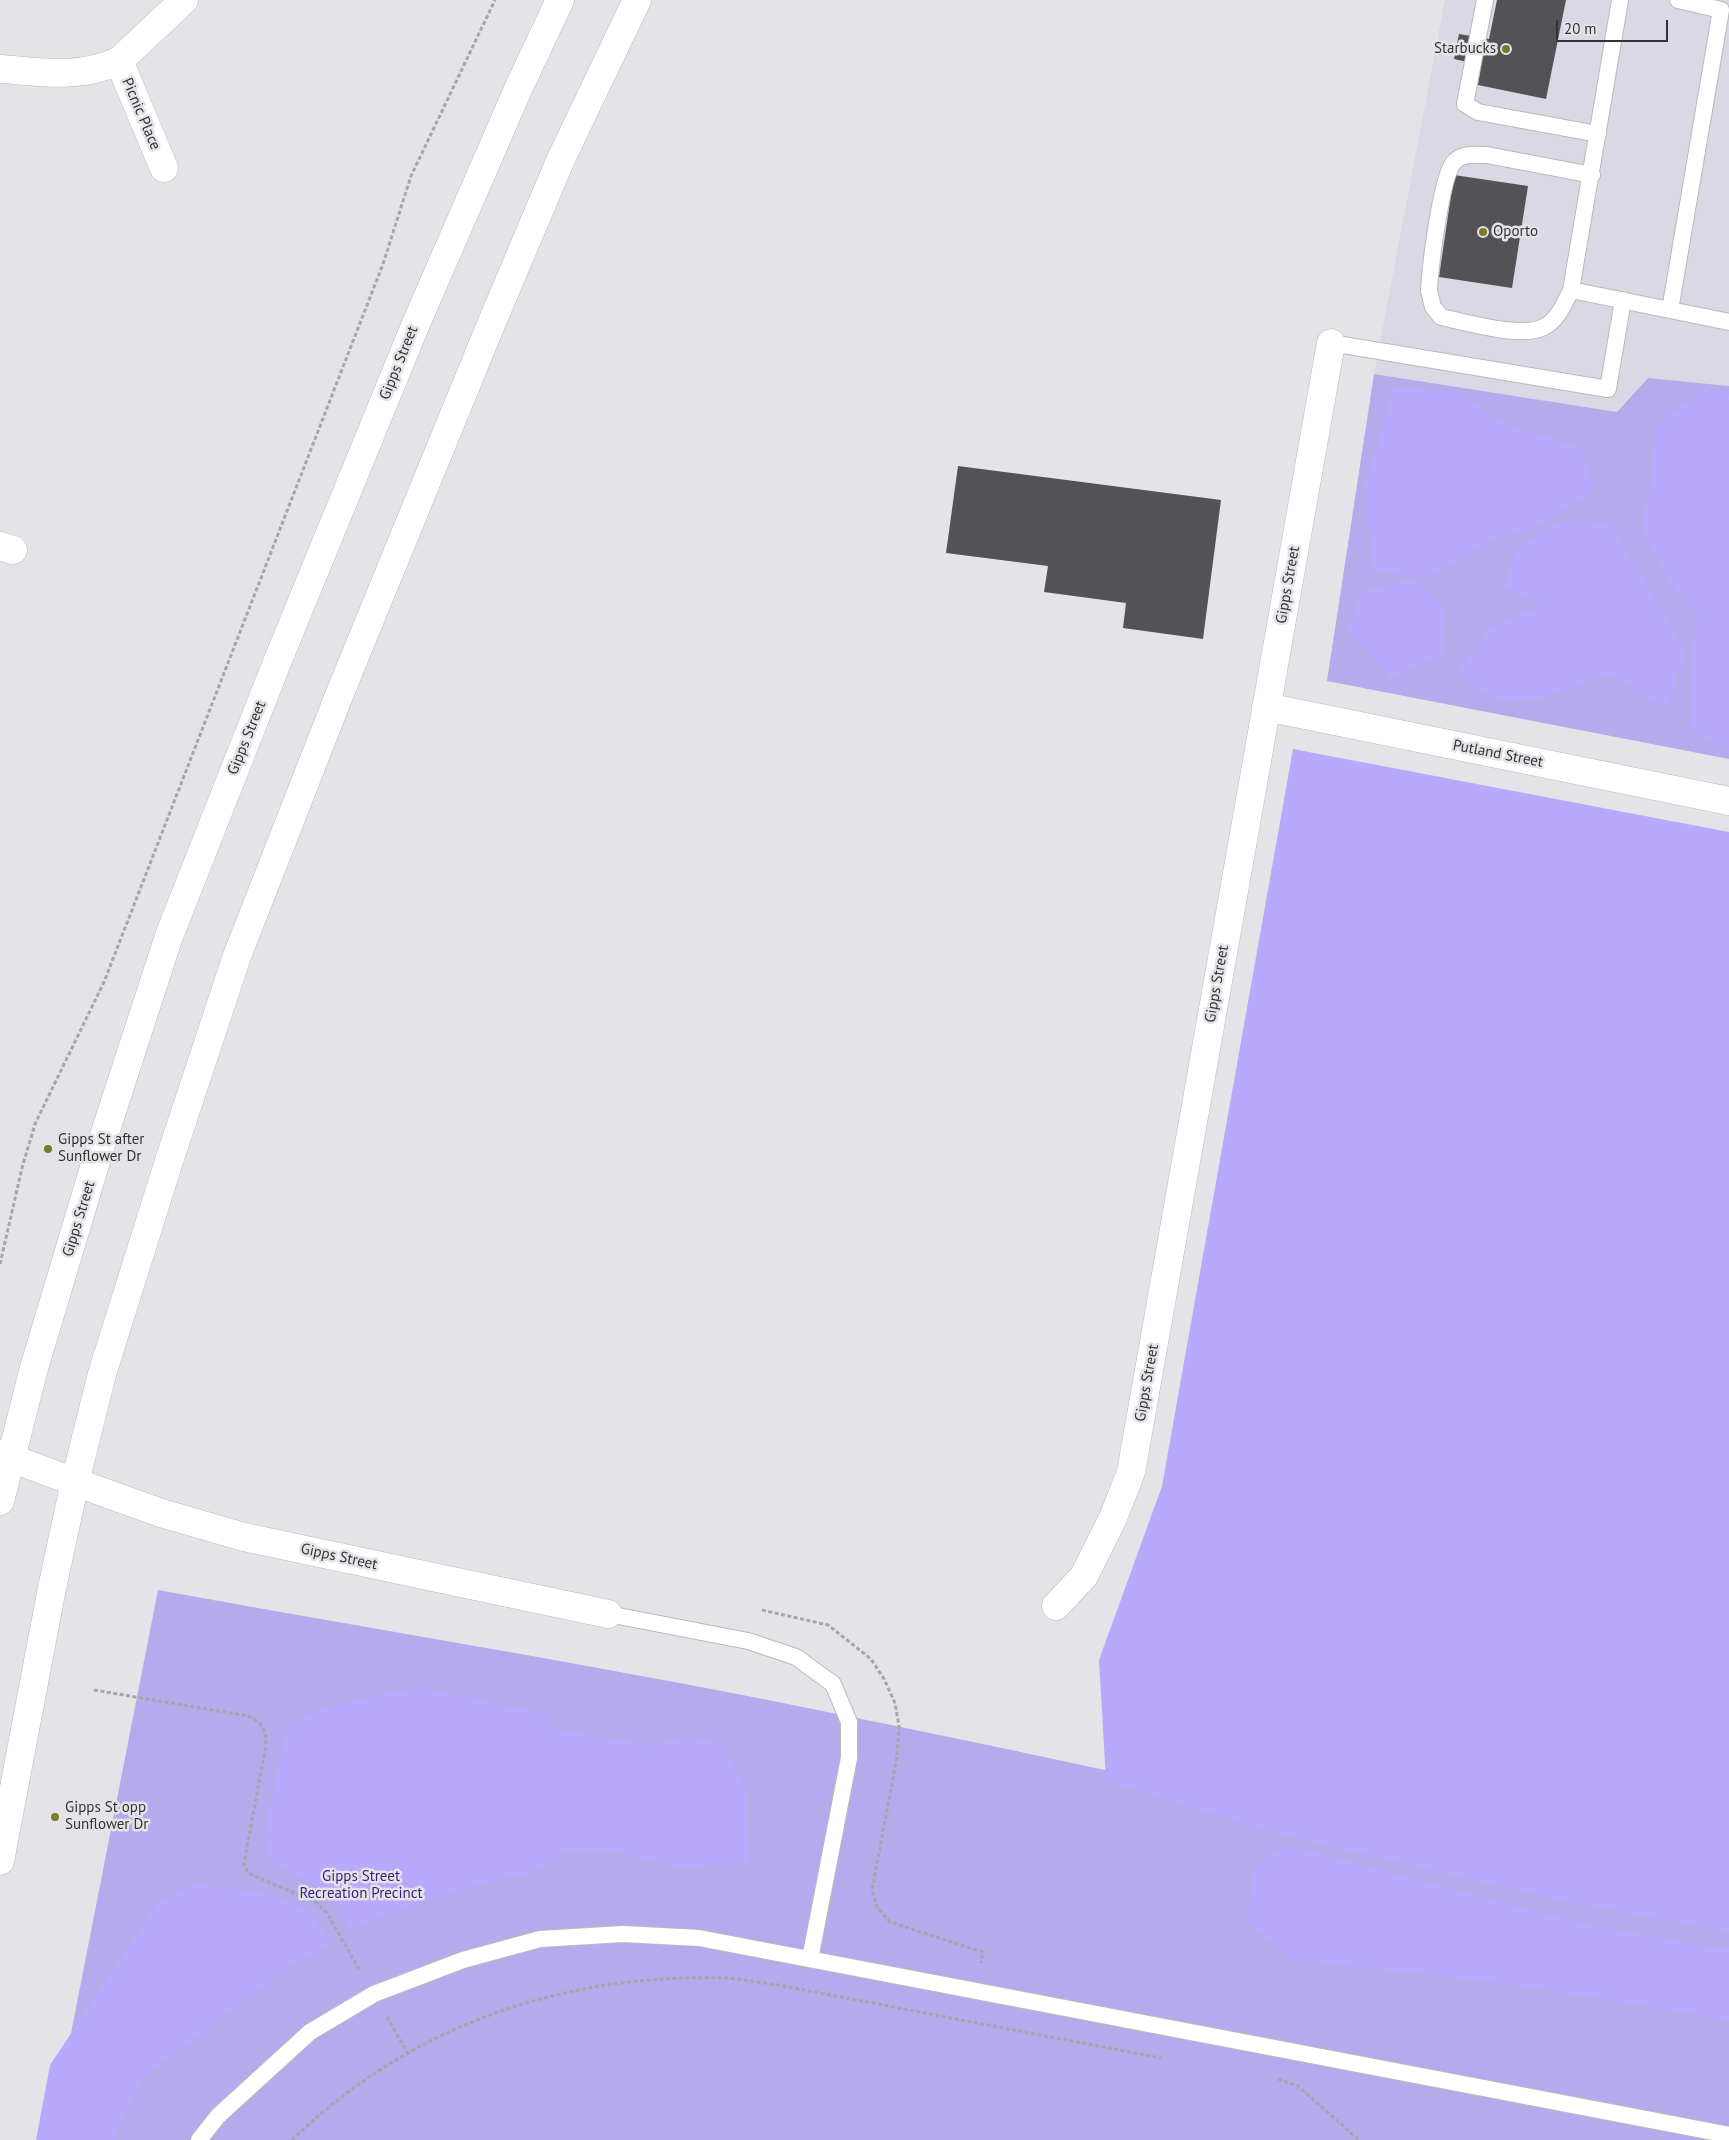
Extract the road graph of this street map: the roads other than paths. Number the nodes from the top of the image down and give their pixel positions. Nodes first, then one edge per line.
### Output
1 (184, 0) edge
2 (560, 0) edge
3 (637, 0) edge
4 (1485, 0) edge
5 (1620, 0) edge
6 (1678, 0) edge
7 (1725, 10) edge
8 (1722, 44) edge
9 (119, 61) junction
10 (0, 69) edge
11 (1598, 134) junction
12 (164, 168) dead end
13 (1592, 175) junction
14 (1571, 290) junction
15 (1623, 300) junction
16 (1670, 310) junction
17 (1729, 322) edge
18 (1331, 343) joint
19 (1266, 707) junction
20 (1729, 801) edge
21 (5, 1456) edge
22 (75, 1482) junction
23 (0, 1501) edge
24 (1056, 1606) dead end
25 (608, 1614) joint
26 (0, 1861) edge
27 (810, 1959) junction
28 (1729, 2135) edge
29 (199, 2140) edge

1 - 9 main road
2 - 21 main road, Gipps Street
3 - 22 main road
4 - 11 lane
5 - 11 lane
6 - 7 lane
7 - 8 lane
8 - 16 lane
9 - 10 main road
9 - 12 main road, Picnic Place
11 - 13 lane
13 - 14 lane
13 - 14 lane
14 - 15 lane
15 - 16 lane
15 - 18 lane
16 - 17 lane
18 - 19 main road, Gipps Street
19 - 20 main road, Putland Street
19 - 24 main road, Gipps Street
21 - 22 main road, Gipps Street
21 - 23 main road, Gipps Street
22 - 25 main road, Gipps Street
22 - 26 main road
25 - 27 lane
27 - 28 lane
27 - 29 lane

